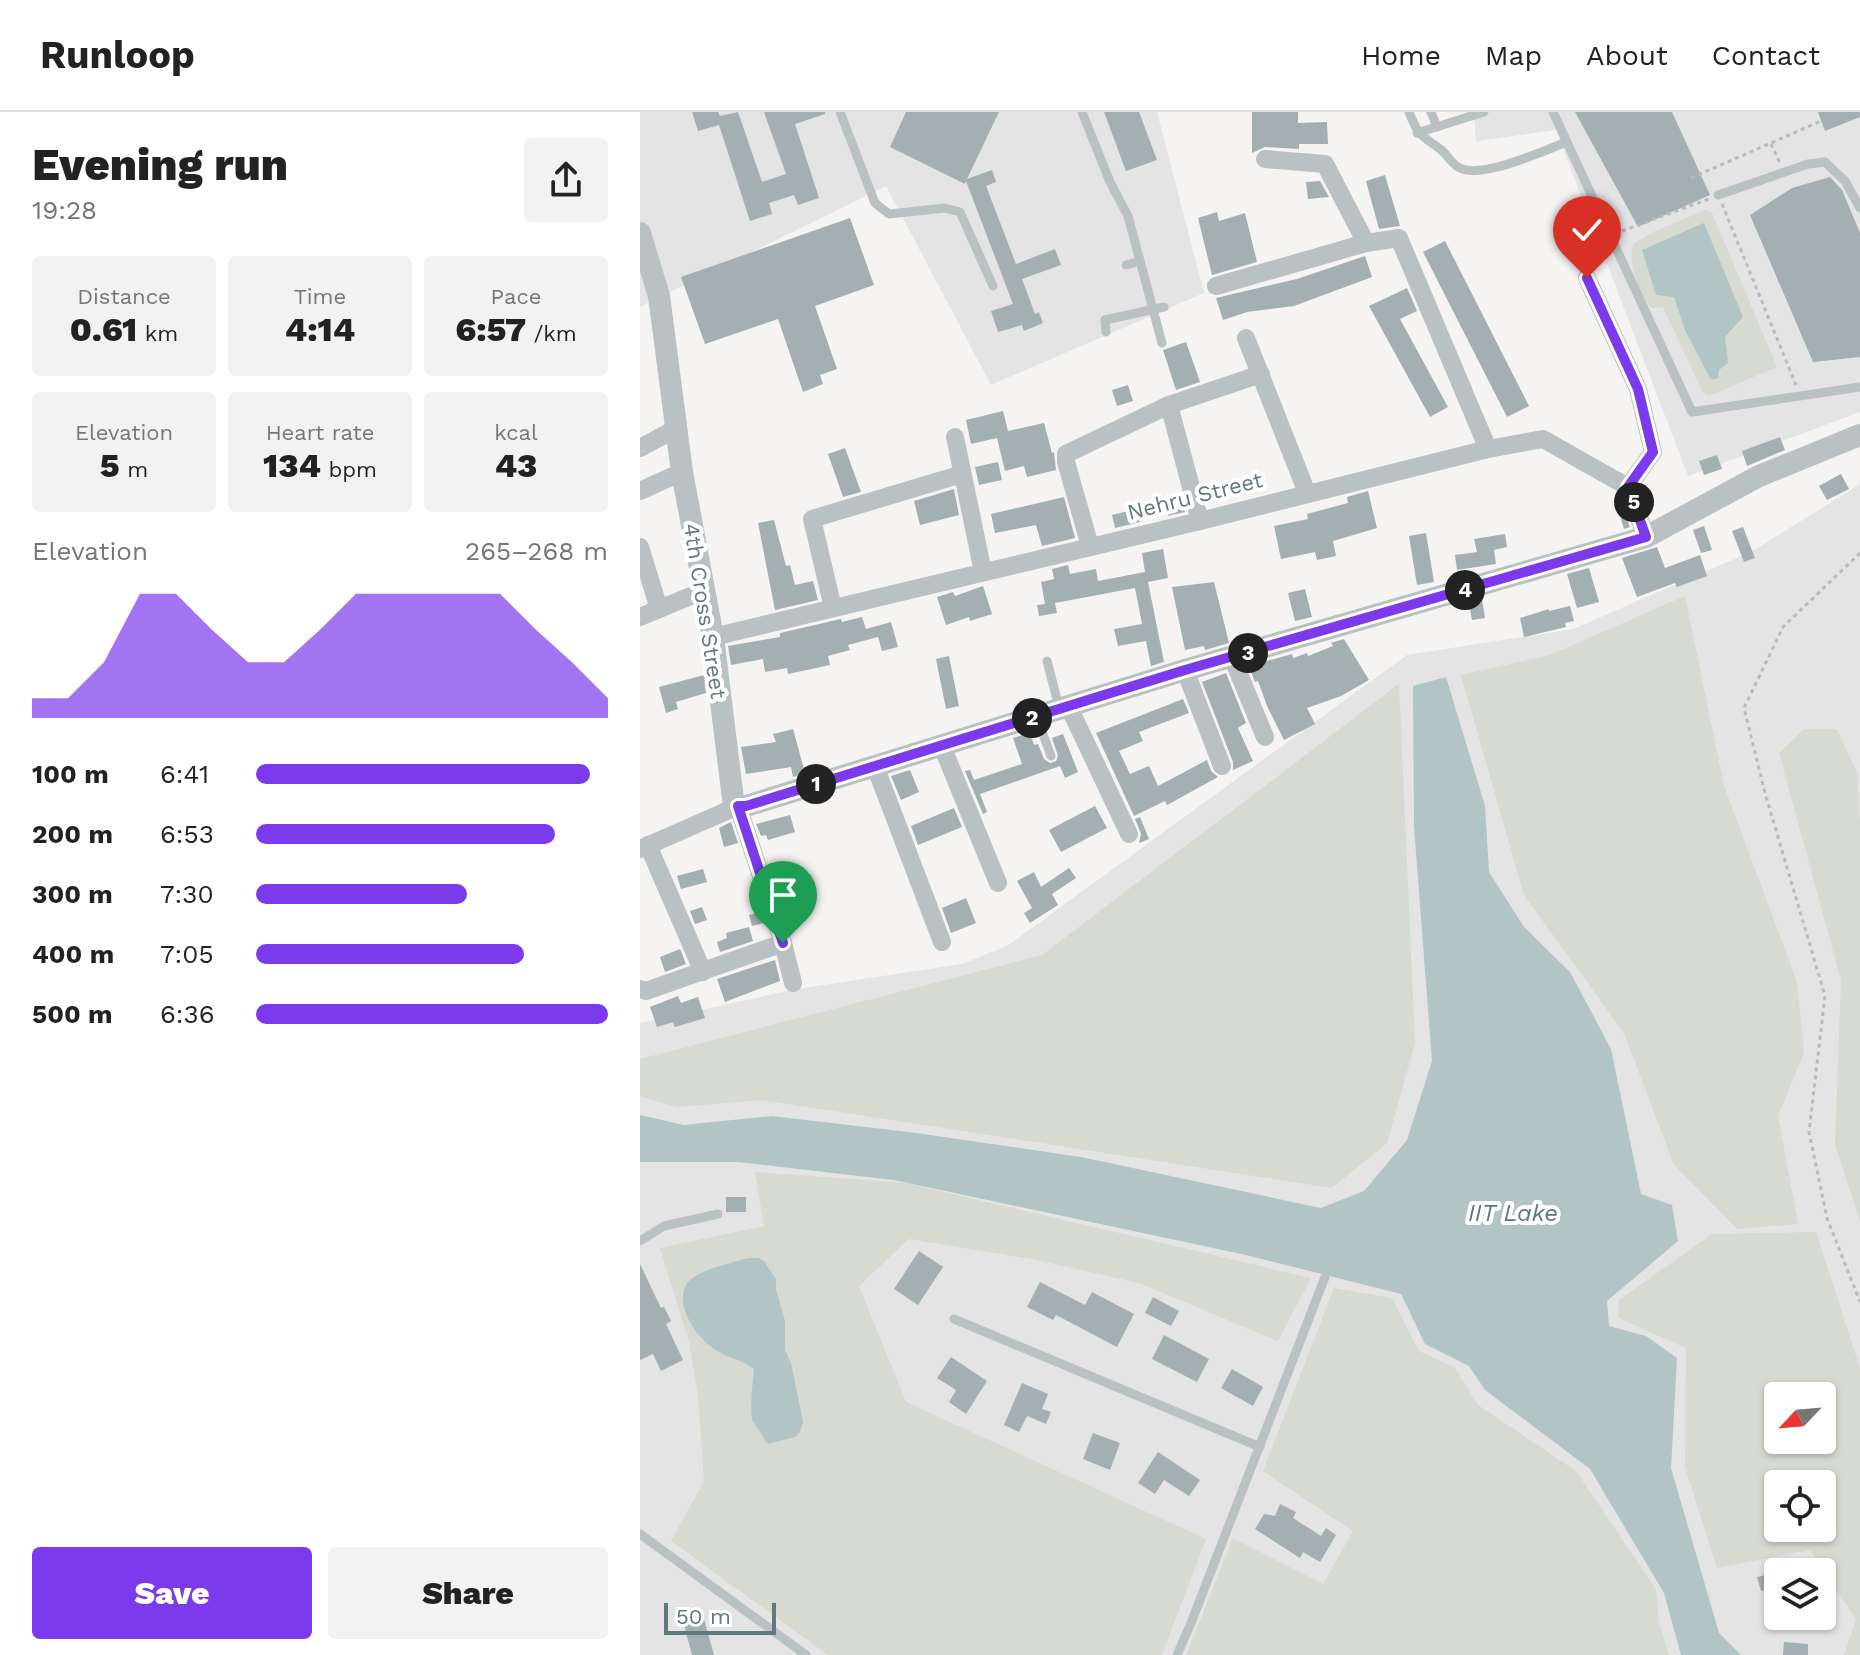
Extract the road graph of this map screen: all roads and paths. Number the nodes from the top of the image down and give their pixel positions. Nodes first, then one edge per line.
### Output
1 (840, 112) edge
2 (1082, 112) edge
3 (1409, 112) edge
4 (1431, 112) edge
5 (1484, 112) edge
6 (1553, 112) edge
7 (1821, 121) dead end
8 (1437, 127) junction
9 (1417, 133) junction
10 (1567, 142) junction
11 (1771, 144) junction
12 (1265, 159) dead end
13 (1784, 172) junction
14 (1691, 178) dead end
15 (1718, 195) junction
16 (1860, 208) edge
17 (640, 233) edge
18 (1611, 235) junction
19 (1366, 243) junction
20 (1140, 261) junction
21 (1126, 265) dead end
22 (1587, 278) dead end
23 (993, 286) dead end
24 (1216, 286) dead end
25 (1164, 307) dead end
26 (1153, 310) junction
27 (1106, 332) dead end
28 (1246, 338) dead end
29 (1162, 343) dead end
30 (1261, 374) junction
31 (1860, 387) edge
32 (1800, 396) junction
33 (1169, 405) junction
34 (677, 428) junction
35 (1860, 435) edge
36 (955, 437) dead end
37 (640, 448) edge
38 (1488, 449) junction
39 (682, 472) junction
40 (962, 474) junction
41 (1628, 487) junction
42 (640, 491) edge
43 (1307, 493) junction
44 (1200, 521) junction
45 (1646, 537) junction
46 (1090, 546) junction
47 (640, 547) edge
48 (1860, 553) edge
49 (983, 572) junction
50 (703, 591) junction
51 (833, 608) junction
52 (659, 609) junction
53 (640, 617) edge
54 (713, 637) junction
55 (1232, 657) junction
56 (1047, 661) dead end
57 (1185, 670) junction
58 (1064, 709) junction
59 (1037, 717) junction
60 (1265, 737) dead end
61 (942, 746) junction
62 (1051, 756) dead end
63 (875, 766) junction
64 (1222, 766) dead end
65 (738, 806) junction
66 (1129, 834) dead end
67 (644, 847) edge
68 (998, 883) dead end
69 (942, 942) dead end
70 (783, 943) junction
71 (703, 972) junction
72 (793, 983) dead end
73 (640, 989) edge
74 (718, 1214) dead end
75 (640, 1241) edge
76 (1325, 1277) dead end
77 (1860, 1302) edge
78 (954, 1319) dead end
79 (1260, 1447) junction
80 (640, 1534) edge
81 (806, 1655) edge
82 (1177, 1655) edge

1 - 23 lane
2 - 20 lane
3 - 9 lane
4 - 8 lane
5 - 8 lane
6 - 10 lane
7 - 11 path
8 - 9 lane
9 - 10 lane
10 - 18 lane
11 - 13 path
11 - 14 path
12 - 19 street
13 - 15 lane
13 - 16 lane
15 - 18 path
15 - 32 path
17 - 34 street, 4th Cross Street
18 - 32 lane
19 - 24 street
19 - 38 street
20 - 21 lane
20 - 26 lane
22 - 41 street
25 - 26 lane
26 - 27 lane
26 - 29 lane
28 - 30 street
30 - 33 street
30 - 43 street
31 - 32 lane
33 - 44 street
33 - 46 street
34 - 37 street
34 - 39 street, 4th Cross Street
35 - 45 street
36 - 40 street
38 - 41 street, Nehru Street
38 - 43 street, Nehru Street
39 - 42 street
39 - 50 street, 4th Cross Street
40 - 49 street
40 - 51 street
41 - 45 street
43 - 44 street, Nehru Street
44 - 46 street, Nehru Street
45 - 55 street
46 - 49 street, Nehru Street
47 - 52 street
48 - 77 path
49 - 51 street, Nehru Street
50 - 52 street
50 - 54 street, 4th Cross Street
51 - 54 street, Nehru Street
52 - 53 street
54 - 65 street, 4th Cross Street
55 - 57 street
55 - 60 street
56 - 58 lane
57 - 58 street
57 - 64 street
58 - 59 street
58 - 66 street
59 - 61 street
59 - 62 lane
61 - 63 street
61 - 68 street
63 - 65 street
63 - 69 street
65 - 67 street
65 - 70 street, 4th Cross Street
67 - 71 street
70 - 71 street
70 - 72 street, 4th Cross Street
71 - 73 street
74 - 75 lane
76 - 79 lane
78 - 79 lane
79 - 82 lane
80 - 81 lane

